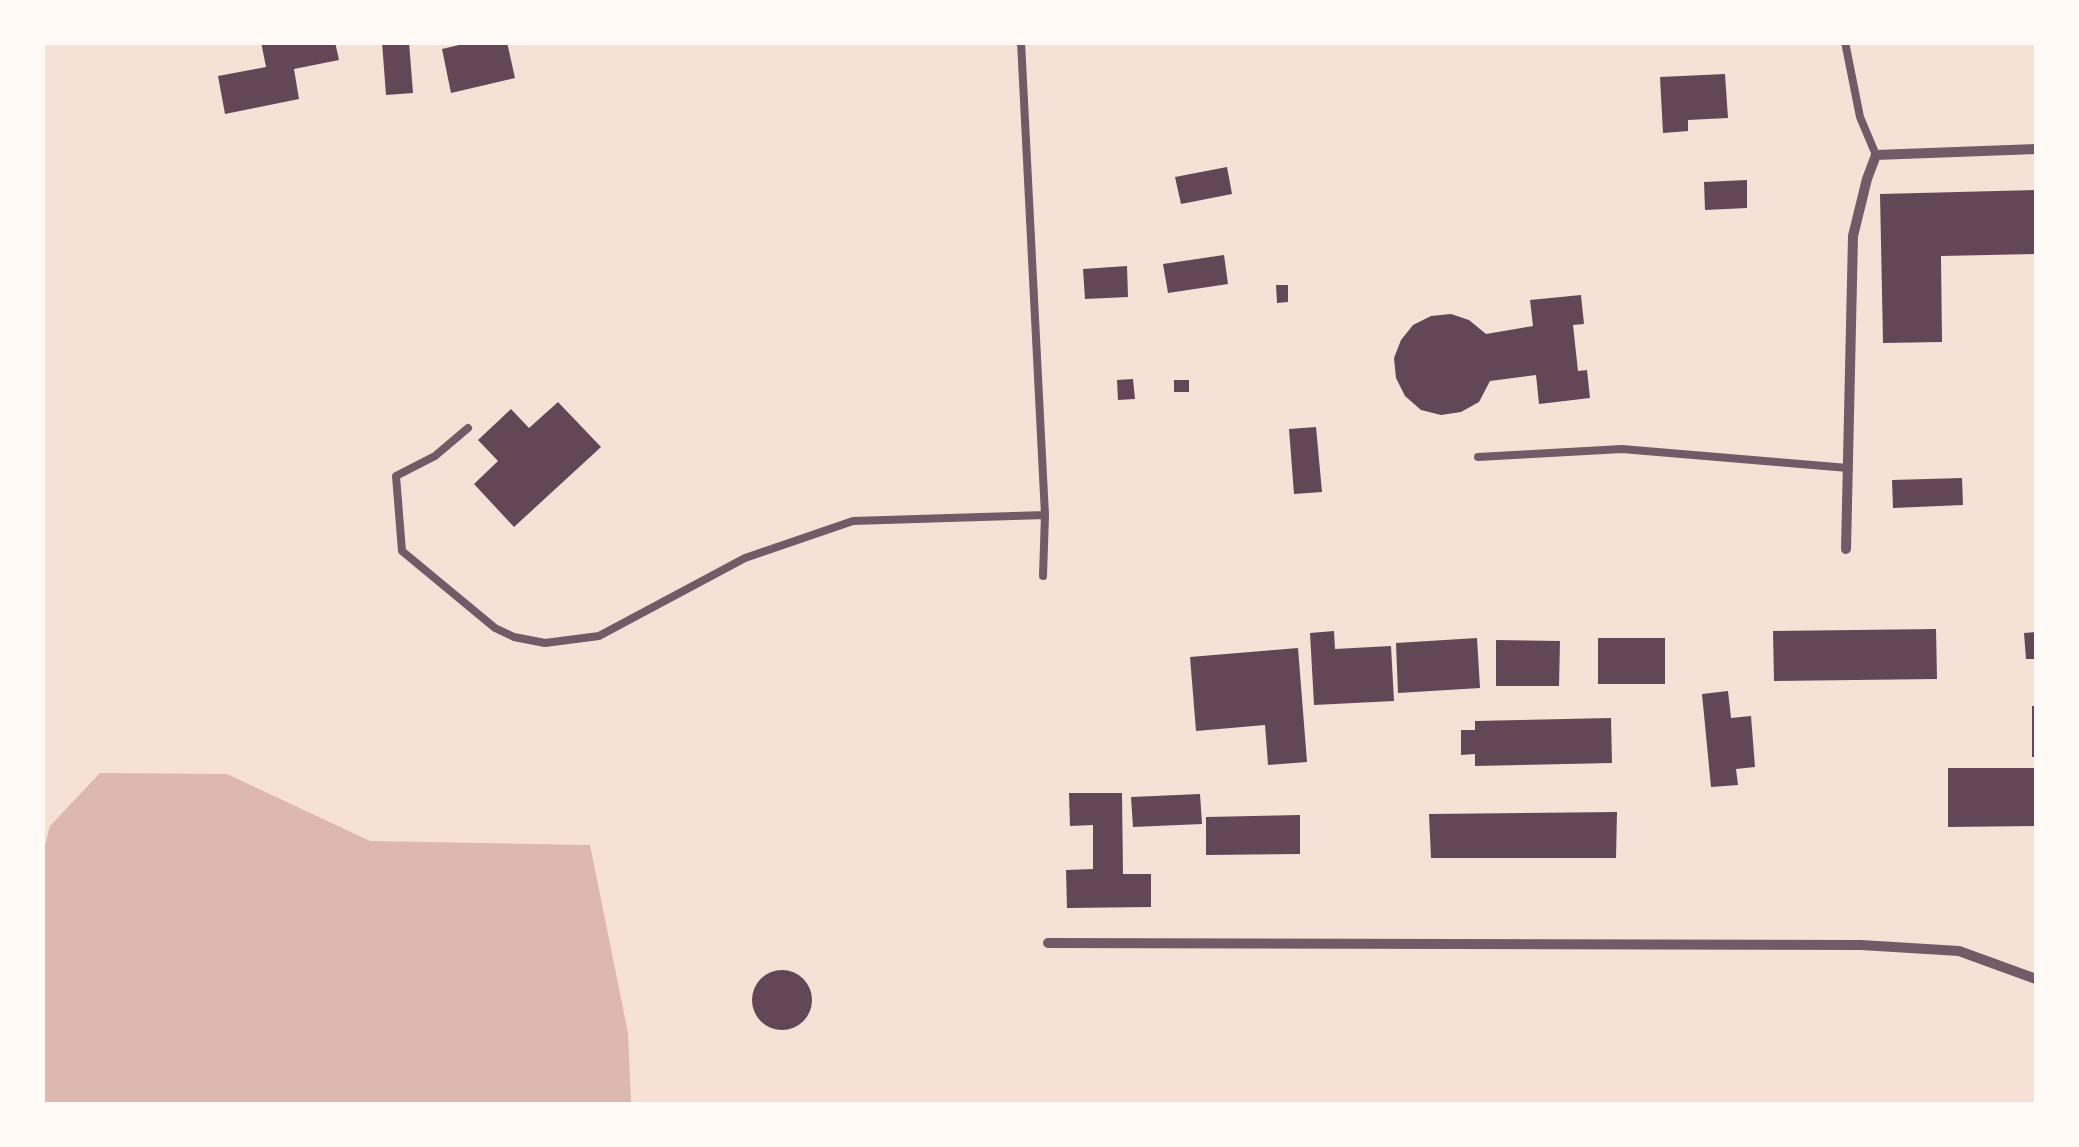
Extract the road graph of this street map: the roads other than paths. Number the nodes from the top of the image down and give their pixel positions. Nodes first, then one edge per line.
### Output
1 (1021, 42) edge
2 (1844, 42) edge
3 (2036, 149) edge
4 (1876, 156) junction
5 (468, 428) dead end
6 (1478, 457) dead end
7 (1848, 468) junction
8 (1045, 515) junction
9 (1846, 548) dead end
10 (1043, 576) dead end
11 (1048, 943) dead end
12 (2036, 979) edge

1 - 8 lane
2 - 4 lane
3 - 4 street
4 - 7 street
5 - 8 lane
6 - 7 lane
7 - 9 street
8 - 10 lane
11 - 12 street

